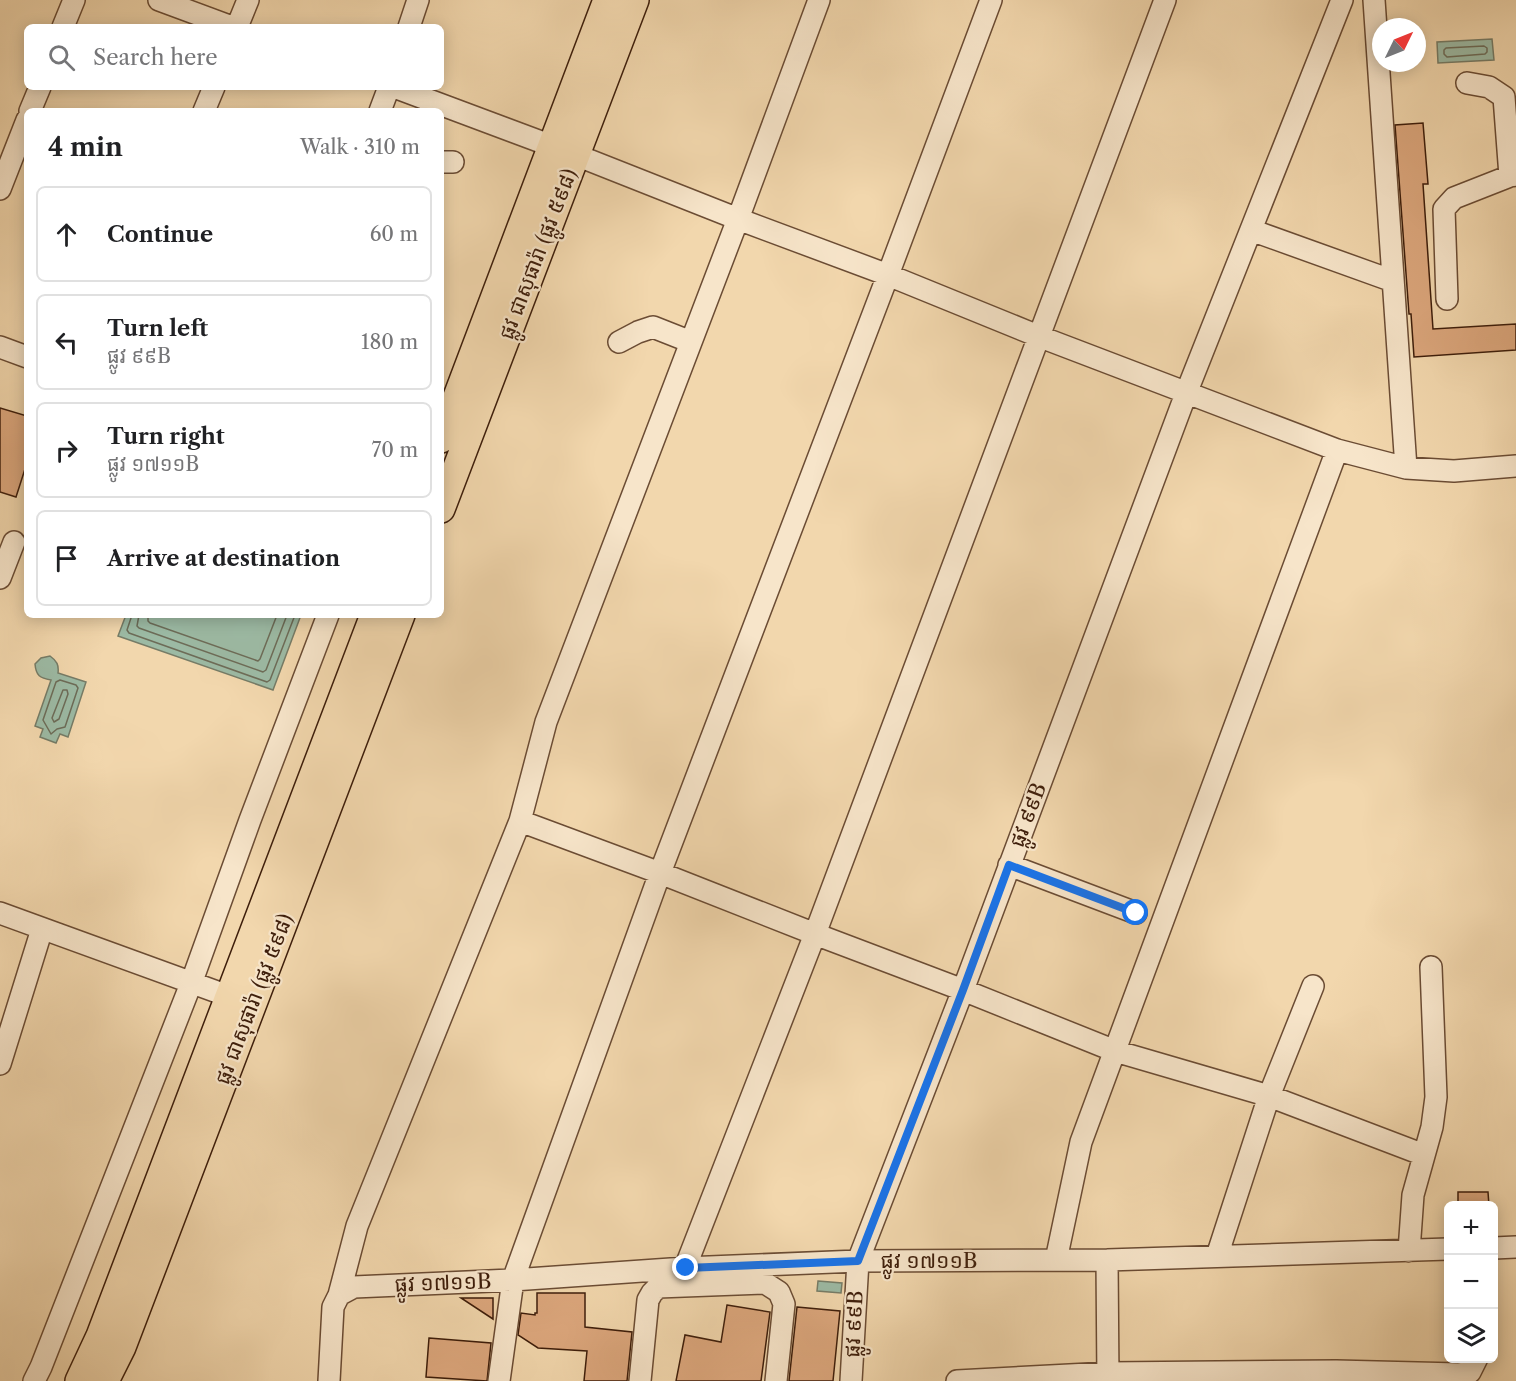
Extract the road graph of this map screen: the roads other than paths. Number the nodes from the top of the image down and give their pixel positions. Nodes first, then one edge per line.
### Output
1 (74, 0) edge
2 (159, 0) edge
3 (248, 0) edge
4 (418, 0) edge
5 (607, 0) edge
6 (635, 0) edge
7 (819, 0) edge
8 (991, 0) edge
9 (1165, 0) edge
10 (1342, 0) edge
11 (1374, 0) edge
12 (64, 24) edge
13 (224, 24) edge
14 (238, 24) edge
15 (410, 24) edge
16 (1467, 83) dead end
17 (39, 90) edge
18 (213, 90) edge
19 (398, 94) edge
20 (31, 108) edge
21 (205, 108) edge
22 (383, 108) edge
23 (440, 108) edge
24 (444, 110) edge
25 (24, 128) edge
26 (564, 150) junction
27 (1513, 176) edge
28 (0, 189) edge
29 (738, 219) junction
30 (1251, 230) junction
31 (888, 276) junction
32 (1393, 281) junction
33 (1447, 299) dead end
34 (1038, 336) junction
35 (619, 342) dead end
36 (691, 342) junction
37 (0, 347) edge
38 (24, 356) edge
39 (1186, 391) junction
40 (444, 432) edge
41 (1337, 450) junction
42 (1516, 466) edge
43 (1406, 468) junction
44 (444, 500) edge
45 (14, 542) edge
46 (0, 578) edge
47 (327, 618) edge
48 (373, 618) edge
49 (399, 618) edge
50 (520, 821) junction
51 (1009, 865) junction
52 (660, 873) junction
53 (0, 913) edge
54 (1136, 913) dead end
55 (42, 929) junction
56 (815, 934) junction
57 (1431, 967) dead end
58 (192, 981) junction
59 (1313, 986) dead end
60 (963, 990) junction
61 (241, 1000) junction
62 (1115, 1051) junction
63 (0, 1064) edge
64 (1269, 1096) junction
65 (1424, 1155) junction
66 (1516, 1247) edge
67 (1498, 1248) edge
68 (1444, 1250) edge
69 (1409, 1251) junction
70 (1217, 1256) junction
71 (1056, 1260) junction
72 (1107, 1260) junction
73 (858, 1261) junction
74 (686, 1268) junction
75 (513, 1280) junction
76 (339, 1295) junction
77 (1475, 1363) edge
78 (1336, 1376) edge
79 (1108, 1377) edge
80 (34, 1381) edge
81 (79, 1381) edge
82 (105, 1381) edge
83 (329, 1381) edge
84 (499, 1381) edge
85 (640, 1381) edge
86 (776, 1381) edge
87 (851, 1381) edge
88 (957, 1381) edge

1 - 12 street
2 - 13 street
3 - 14 street
4 - 15 street
5 - 26 main road, ផ្លូវ ជាសុផារ៉ា (ផ្លូវ ៥៩៨)
6 - 26 main road, ផ្លូវ ជាសុផារ៉ា (ផ្លូវ ៥៩៨)
7 - 29 street
8 - 31 street
9 - 34 street
10 - 30 street, ផ្លូវ ៩៩B
11 - 32 street
16 - 27 street
17 - 20 street
18 - 21 street
19 - 22 street
19 - 23 street
24 - 26 street
25 - 28 street
26 - 29 street
26 - 40 main road, ផ្លូវ ជាសុផារ៉ា (ផ្លូវ ៥៩៨)
26 - 44 main road, ផ្លូវ ជាសុផារ៉ា (ផ្លូវ ៥៩៨)
27 - 33 street
29 - 31 street
29 - 36 street
30 - 32 street
30 - 39 street, ផ្លូវ ៩៩B
31 - 34 street
31 - 52 street
32 - 43 street
34 - 39 street
34 - 56 street
35 - 36 street
36 - 50 street
37 - 38 street
39 - 41 street
39 - 51 street, ផ្លូវ ៩៩B
41 - 43 street
41 - 62 street
42 - 43 street
45 - 46 street
47 - 58 street
48 - 61 main road, ផ្លូវ ជាសុផារ៉ា (ផ្លូវ ៥៩៨)
49 - 61 main road, ផ្លូវ ជាសុផារ៉ា (ផ្លូវ ៥៩៨)
50 - 52 street
50 - 76 street
51 - 54 street
51 - 60 street, ផ្លូវ ៩៩B
52 - 56 street
52 - 75 street
53 - 55 street
55 - 58 street
55 - 63 street
56 - 60 street
56 - 74 street
57 - 65 street
58 - 61 street
58 - 80 street
59 - 64 street
60 - 62 street
60 - 73 street, ផ្លូវ ៩៩B
61 - 81 main road, ផ្លូវ ជាសុផារ៉ា (ផ្លូវ ៥៩៨)
61 - 82 main road, ផ្លូវ ជាសុផារ៉ា (ផ្លូវ ៥៩៨)
62 - 64 street
62 - 71 street
64 - 65 street
64 - 70 street
65 - 69 street
66 - 67 street
68 - 69 street, ផ្លូវ ១៧១១B
69 - 70 street, ផ្លូវ ១៧១១B
70 - 72 street, ផ្លូវ ១៧១១B
71 - 72 street, ផ្លូវ ១៧១១B
71 - 73 street, ផ្លូវ ១៧១១B
72 - 79 street
73 - 74 street, ផ្លូវ ១៧១១B
73 - 87 street, ផ្លូវ ៩៩B
74 - 75 street, ផ្លូវ ១៧១១B
75 - 76 street, ផ្លូវ ១៧១១B
75 - 84 street
76 - 83 street
77 - 78 street
78 - 79 street
79 - 88 street
85 - 86 street

